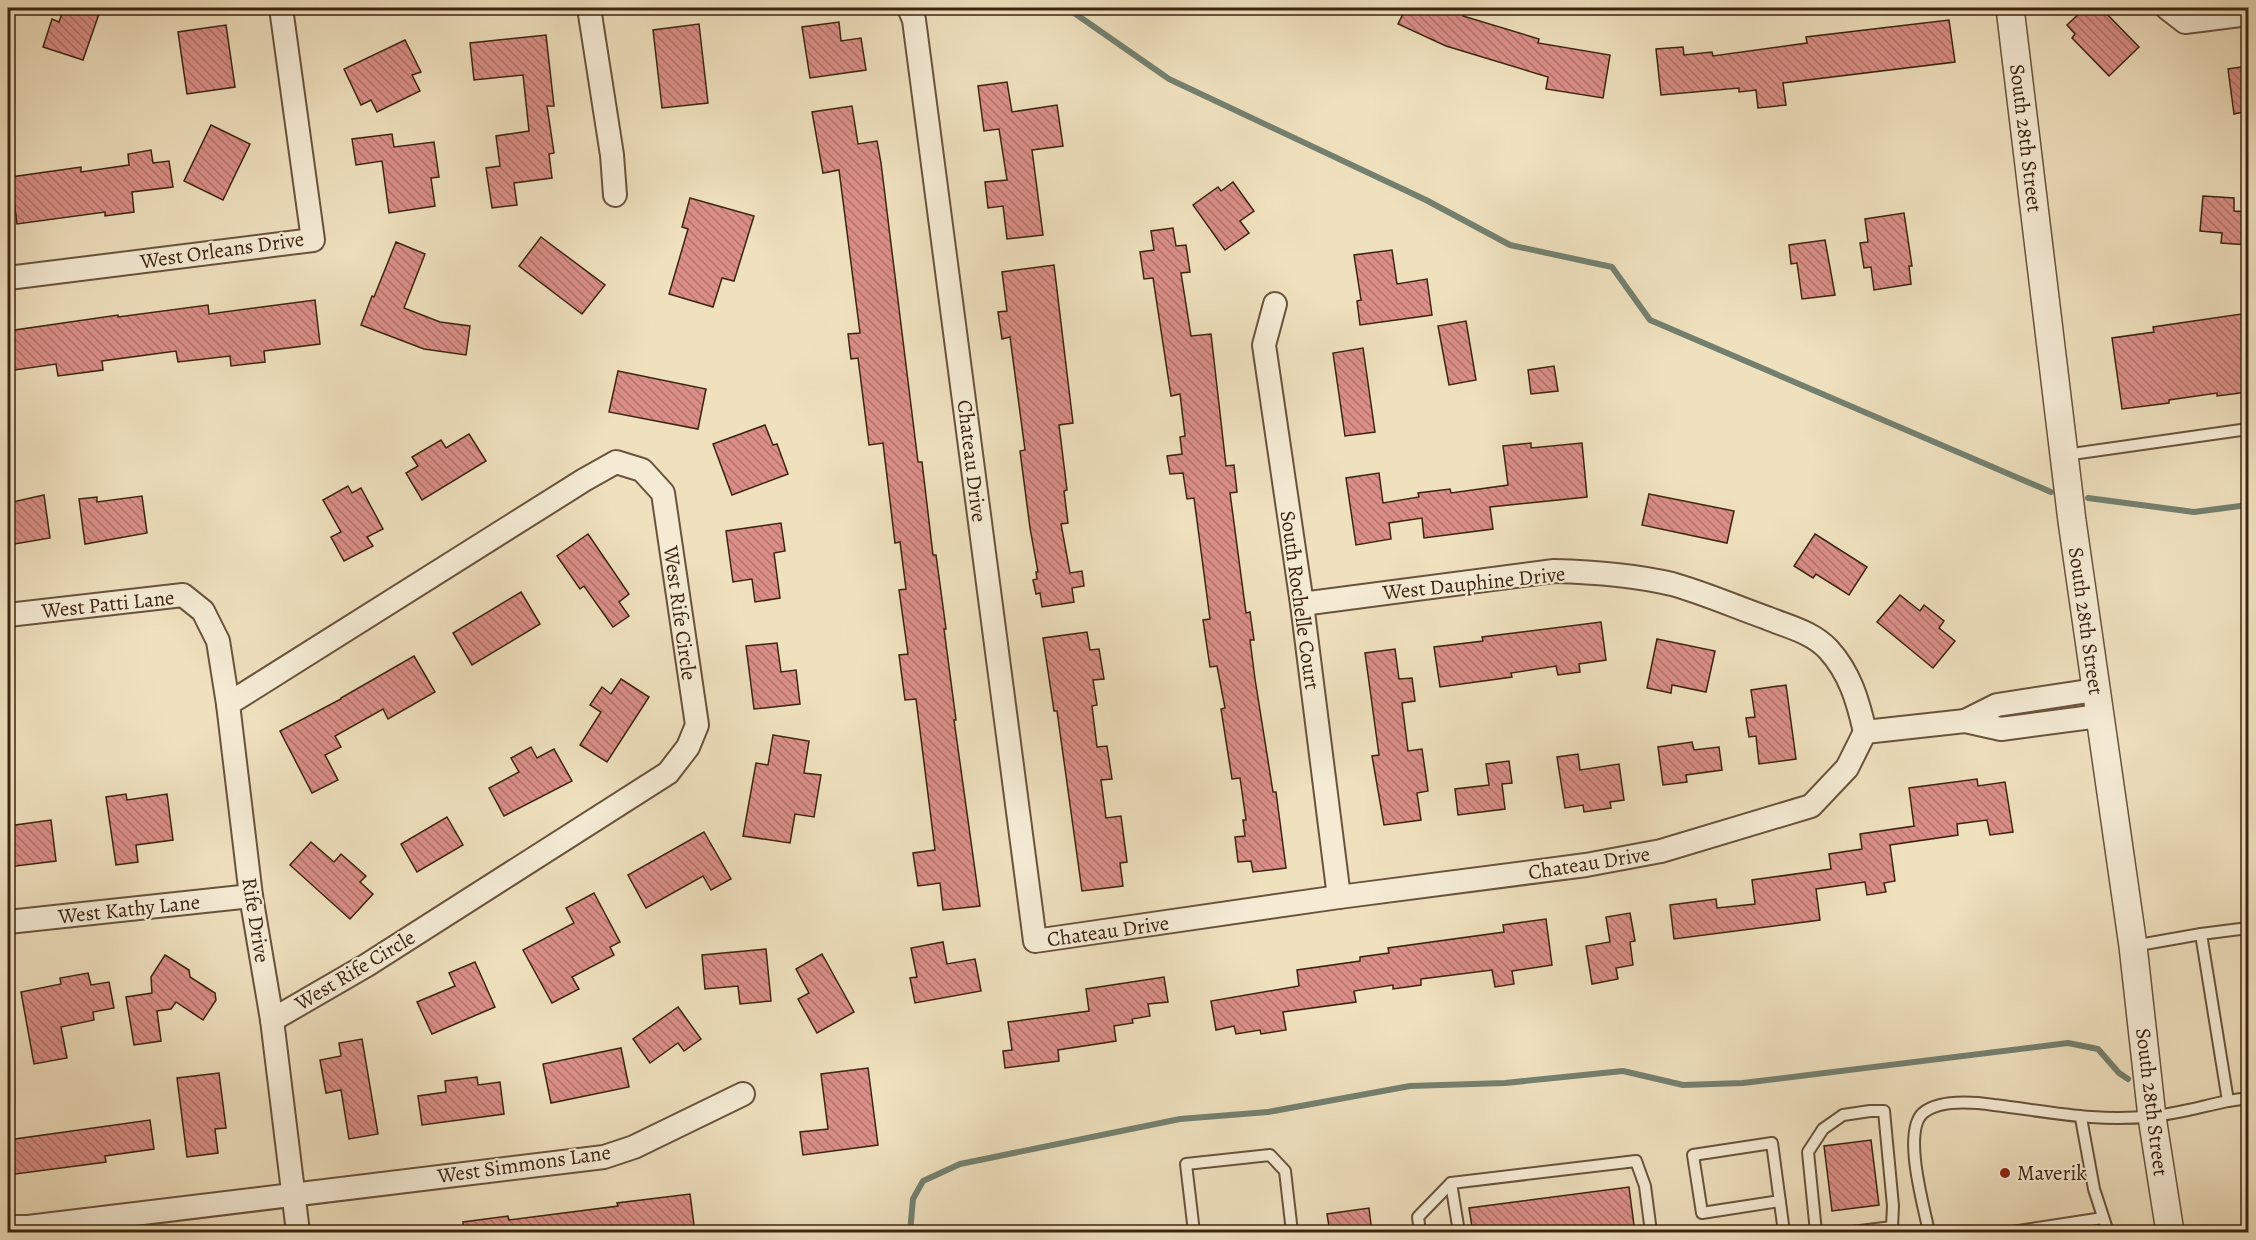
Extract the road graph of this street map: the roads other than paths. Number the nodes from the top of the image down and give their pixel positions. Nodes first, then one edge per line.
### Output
1 (281, 8) edge
2 (590, 8) edge
3 (909, 8) edge
4 (2010, 8) edge
5 (2167, 8) edge
6 (2248, 14) edge
7 (615, 195) dead end
8 (8, 278) edge
9 (1275, 304) dead end
10 (2248, 429) edge
11 (2065, 455) junction
12 (1302, 604) junction
13 (203, 611) joint
14 (8, 615) edge
15 (2095, 690) junction
16 (228, 705) junction
17 (2099, 716) junction
18 (1965, 721) junction
19 (1865, 732) junction
20 (251, 897) junction
21 (1340, 897) junction
22 (8, 922) edge
23 (2248, 928) edge
24 (2201, 934) junction
25 (2133, 946) junction
26 (272, 1020) junction
27 (743, 1094) dead end
28 (2248, 1098) edge
29 (2228, 1101) junction
30 (2152, 1117) junction
31 (2081, 1118) junction
32 (1451, 1183) junction
33 (293, 1194) junction
34 (1780, 1201) junction
35 (2103, 1218) junction
36 (8, 1227) edge
37 (2076, 1228) edge
38 (1892, 1230) edge
39 (2017, 1232) edge
40 (298, 1233) edge
41 (1194, 1233) edge
42 (1292, 1233) edge
43 (1420, 1233) edge
44 (1459, 1233) edge
45 (1651, 1233) edge
46 (1784, 1233) edge
47 (1816, 1233) edge
48 (1852, 1233) edge
49 (1929, 1233) edge
50 (2108, 1233) edge
51 (2170, 1233) edge

1 - 8 street, West Orleans Drive
2 - 7 street
3 - 21 street, Chateau Drive
4 - 11 street, South 28th Street
5 - 6 street
9 - 12 street, South Rochelle Court
10 - 11 lane
11 - 15 street, South 28th Street
12 - 19 street, West Dauphine Drive
12 - 21 street, South Rochelle Court
13 - 14 street, West Patti Lane
13 - 16 street, Rife Drive
15 - 17 street, South 28th Street
15 - 18 street
16 - 20 street, Rife Drive
16 - 26 street, West Rife Circle
17 - 18 street
17 - 25 street, South 28th Street
18 - 19 street
19 - 21 street, Chateau Drive
20 - 22 street, West Kathy Lane
20 - 26 street, Rife Drive
23 - 24 lane
24 - 25 lane
24 - 29 lane
25 - 30 street, South 28th Street
26 - 33 street, Rife Drive
27 - 33 street, West Simmons Lane
28 - 29 lane
29 - 30 lane
30 - 31 lane
30 - 51 street, South 28th Street
31 - 35 lane
31 - 49 lane
32 - 43 lane
32 - 44 lane
32 - 45 lane
33 - 36 street, West Simmons Lane
33 - 40 street, Rife Drive
34 - 34 lane
34 - 46 lane
35 - 37 lane
35 - 50 lane
37 - 39 lane
38 - 47 lane
38 - 48 lane
41 - 42 lane

